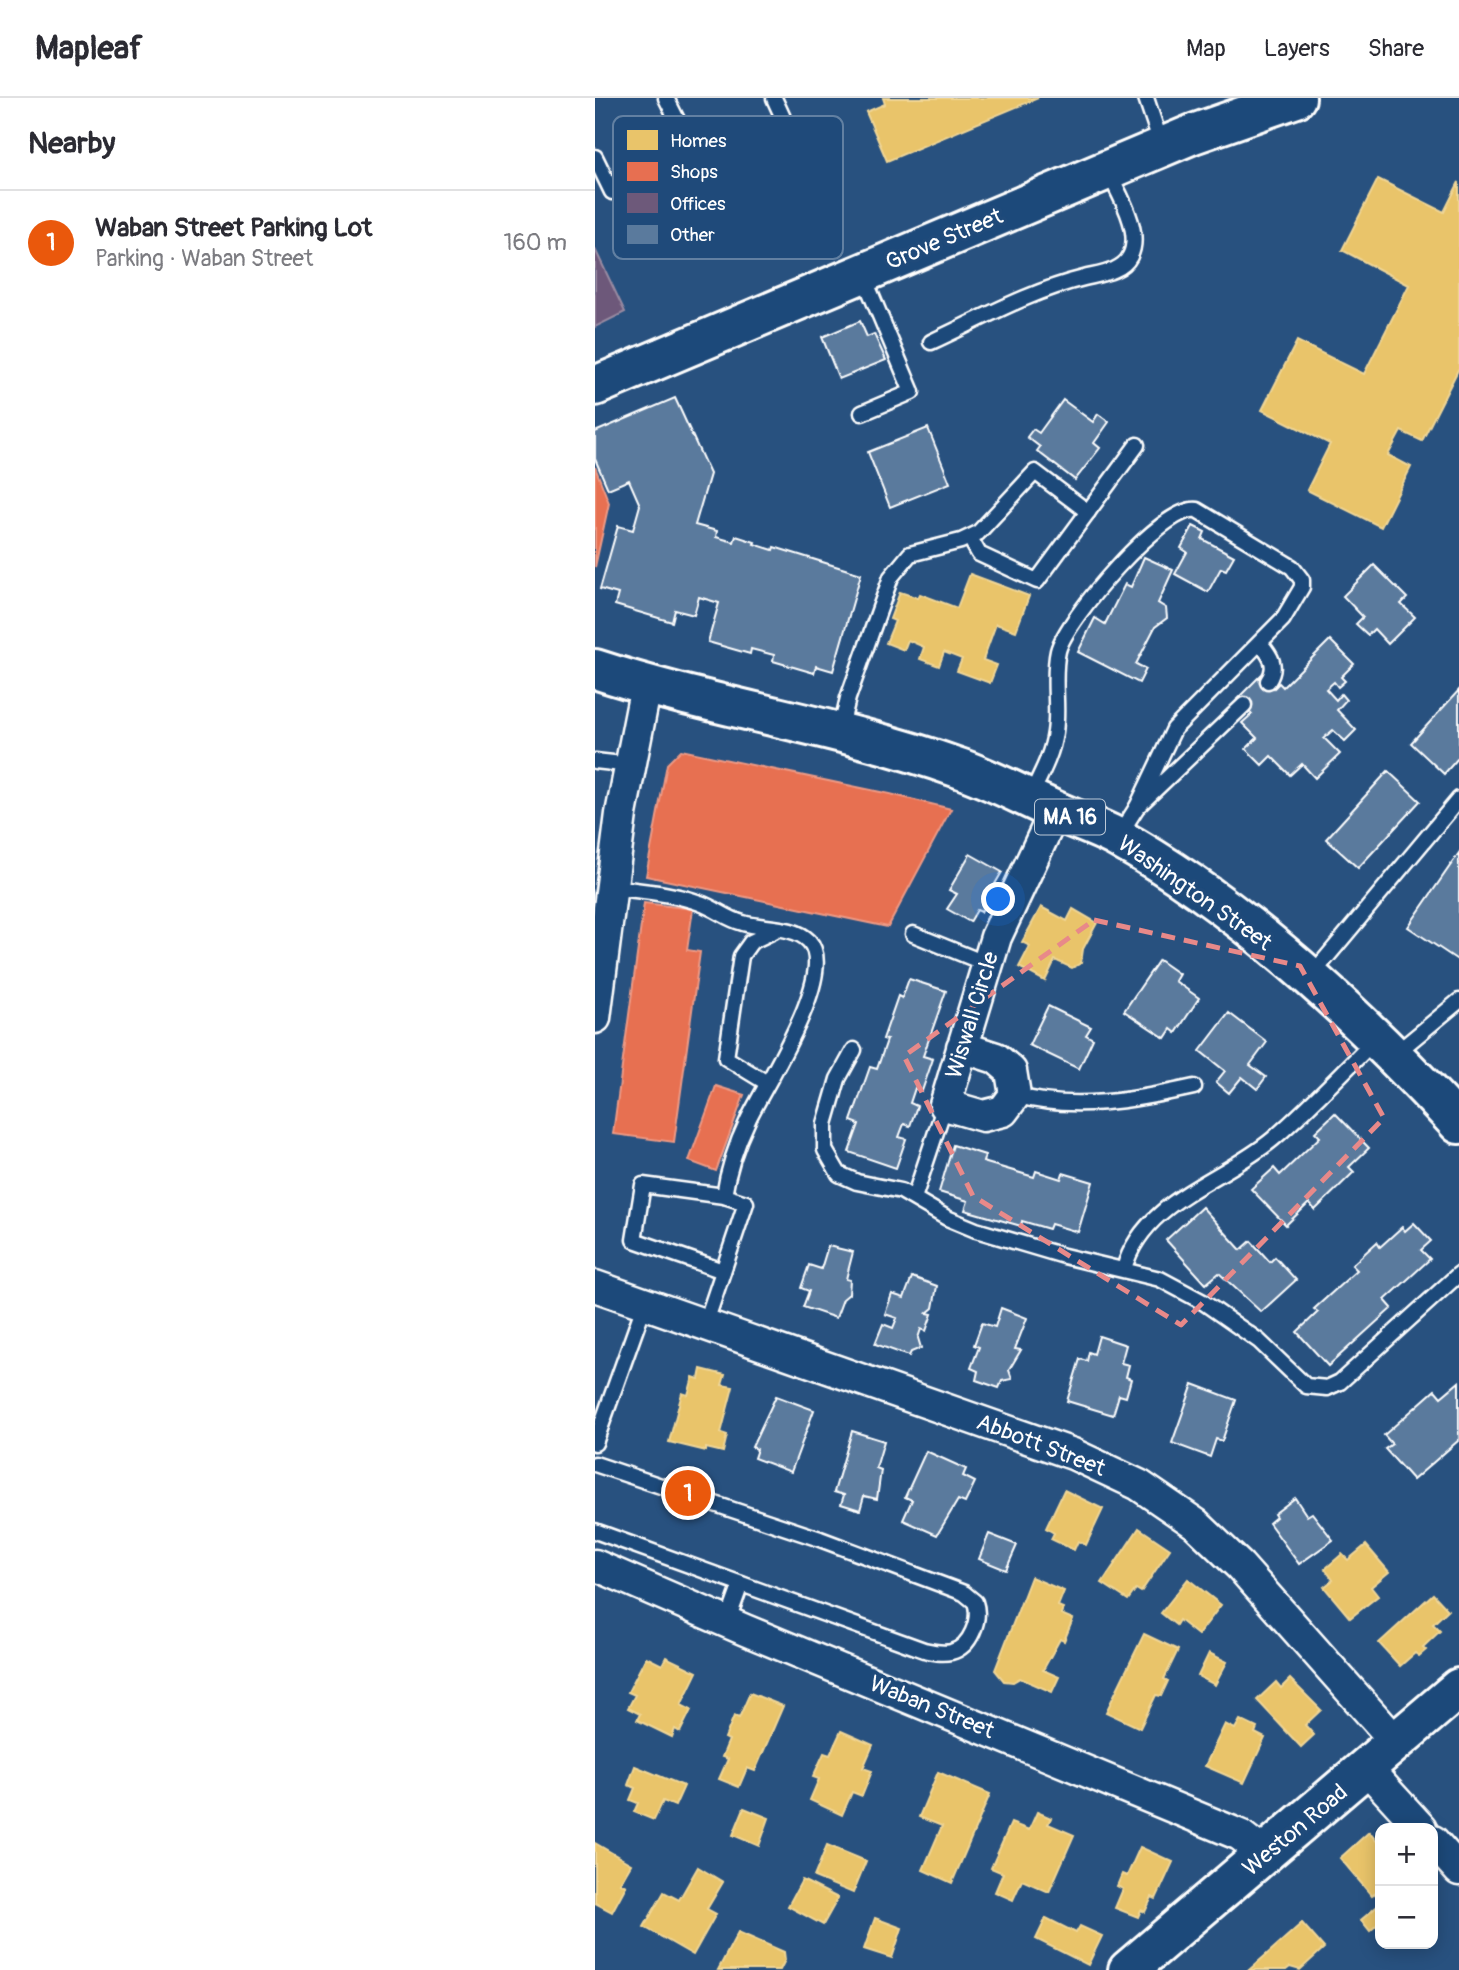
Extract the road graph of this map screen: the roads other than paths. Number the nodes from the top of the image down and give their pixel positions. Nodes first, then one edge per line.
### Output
1 (666, 98) edge
2 (773, 98) edge
3 (1146, 98) edge
4 (1296, 98) edge
5 (675, 116) edge
6 (781, 116) edge
7 (1162, 147) junction
8 (595, 158) edge
9 (1108, 170) junction
10 (613, 192) edge
11 (862, 273) junction
12 (931, 342) dead end
13 (595, 386) edge
14 (862, 413) dead end
15 (1137, 445) dead end
16 (1088, 512) junction
17 (970, 538) junction
18 (1260, 643) junction
19 (595, 669) edge
20 (1268, 681) dead end
21 (646, 686) junction
22 (1244, 705) dead end
23 (840, 732) junction
24 (595, 761) edge
25 (631, 765) junction
26 (1459, 799) edge
27 (1042, 805) junction
28 (1127, 822) junction
29 (611, 887) junction
30 (781, 930) junction
31 (913, 934) dead end
32 (987, 964) junction
33 (598, 971) edge
34 (1310, 977) junction
35 (1459, 1001) edge
36 (595, 1018) edge
37 (1386, 1046) junction
38 (962, 1047) junction
39 (853, 1050) dead end
40 (767, 1083) junction
41 (1194, 1087) dead end
42 (1014, 1095) junction
43 (945, 1105) junction
44 (1459, 1124) edge
45 (724, 1196) junction
46 (914, 1198) junction
47 (1124, 1269) junction
48 (723, 1271) junction
49 (1459, 1274) edge
50 (595, 1286) edge
51 (645, 1303) junction
52 (705, 1325) junction
53 (595, 1443) edge
54 (595, 1464) edge
55 (595, 1531) edge
56 (595, 1565) edge
57 (741, 1584) junction
58 (727, 1623) junction
59 (1459, 1688) edge
60 (1397, 1743) junction
61 (1367, 1769) junction
62 (1416, 1823) edge
63 (1438, 1847) edge
64 (1266, 1855) junction
65 (1459, 1870) edge
66 (1128, 1970) edge

1 - 5 lane
2 - 6 lane
3 - 7 lane
4 - 7 main road, Grove Street
7 - 9 main road, Grove Street
8 - 10 lane
9 - 11 main road, Grove Street
9 - 12 lane
11 - 13 main road, Grove Street
11 - 14 lane
15 - 16 lane
16 - 17 lane
16 - 17 lane
17 - 23 lane
18 - 20 lane
18 - 27 lane
18 - 28 lane
19 - 21 main road, Washington Street / MA 16
21 - 23 main road, Washington Street / MA 16
21 - 25 street
22 - 28 lane
23 - 27 main road, Washington Street / MA 16
24 - 25 lane
25 - 29 street
26 - 34 lane
27 - 28 main road, Washington Street / MA 16
27 - 32 street, Wiswall Circle
28 - 34 main road, Washington Street / MA 16
29 - 30 lane
29 - 33 street
30 - 40 lane
30 - 40 lane
31 - 32 lane
32 - 38 street, Wiswall Circle
33 - 36 street
34 - 37 main road, Washington Street / MA 16
35 - 37 lane
37 - 44 main road, Washington Street / MA 16
37 - 47 lane
38 - 42 street
38 - 43 street, Wiswall Circle
39 - 46 lane
40 - 45 lane
41 - 42 lane
42 - 43 street
43 - 46 lane
45 - 48 lane
45 - 48 lane
46 - 47 lane
47 - 49 lane
48 - 52 lane
50 - 51 street, Abbott Street
51 - 52 street, Abbott Street
51 - 53 lane
52 - 60 street, Abbott Street
54 - 57 lane
55 - 57 lane
56 - 58 street, Waban Street
57 - 58 lane
58 - 64 street, Waban Street
59 - 60 main road, Weston Road
60 - 61 main road, Weston Road
61 - 62 street
61 - 64 main road, Weston Road
63 - 65 street
64 - 66 main road, Weston Road

